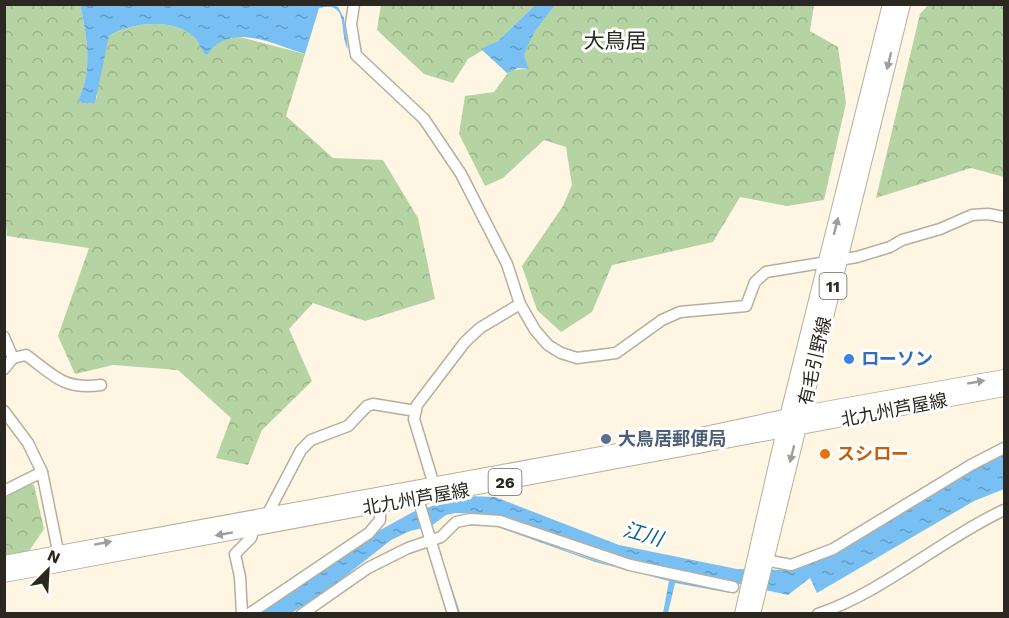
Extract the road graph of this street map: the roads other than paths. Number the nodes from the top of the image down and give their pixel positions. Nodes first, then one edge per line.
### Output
1 (354, 4) edge
2 (890, 4) edge
3 (903, 4) edge
4 (1005, 217) edge
5 (834, 261) junction
6 (520, 304) junction
7 (4, 337) edge
8 (13, 358) junction
9 (4, 369) edge
10 (1005, 377) edge
11 (101, 385) dead end
12 (1005, 389) edge
13 (4, 411) edge
14 (416, 411) junction
15 (803, 413) junction
16 (786, 424) junction
17 (799, 428) junction
18 (1005, 448) edge
19 (42, 472) junction
20 (434, 485) junction
21 (4, 491) edge
22 (380, 501) junction
23 (420, 505) junction
24 (1005, 510) edge
25 (267, 515) junction
26 (254, 529) junction
27 (428, 535) junction
28 (59, 558) junction
29 (4, 563) edge
30 (760, 565) junction
31 (4, 575) edge
32 (733, 587) dead end
33 (822, 613) edge
34 (242, 614) edge
35 (249, 614) edge
36 (302, 614) edge
37 (453, 614) edge
38 (742, 614) edge
39 (753, 614) edge

1 - 6 street
5 -> 2 main road, 有毛引野線 / 11
3 -> 5 main road, 有毛引野線 / 11
4 - 5 street
5 - 6 street
5 - 15 main road, 有毛引野線 / 11
5 - 16 main road, 有毛引野線 / 11
6 - 14 street
7 - 8 street
8 - 9 street
8 - 11 street
15 -> 10 main road, 北九州芦屋線 / 26
12 - 17 main road, 北九州芦屋線 / 26
13 - 19 street
14 - 20 street
14 - 25 street
15 - 16 main road, 北九州芦屋線 / 26
15 - 17 main road, 有毛引野線 / 11
16 - 17 main road, 北九州芦屋線 / 26
16 - 20 main road, 北九州芦屋線 / 26
16 - 23 main road, 北九州芦屋線 / 26
16 - 30 main road, 有毛引野線 / 11
17 -> 30 main road, 有毛引野線 / 11
18 - 30 street
19 - 21 street
19 - 28 street
20 - 22 main road, 北九州芦屋線 / 26
22 - 23 main road, 北九州芦屋線 / 26
22 - 25 main road, 北九州芦屋線 / 26
22 - 26 main road, 北九州芦屋線 / 26
22 - 35 street
23 - 27 street
24 - 33 street
28 -> 25 main road, 北九州芦屋線 / 26
26 -> 28 main road, 北九州芦屋線 / 26
26 - 34 street
27 - 32 street
27 - 36 street
27 - 37 street
28 - 29 main road, 北九州芦屋線 / 26
28 - 31 main road, 北九州芦屋線 / 26
30 - 38 main road, 有毛引野線 / 11
30 - 39 main road, 有毛引野線 / 11

